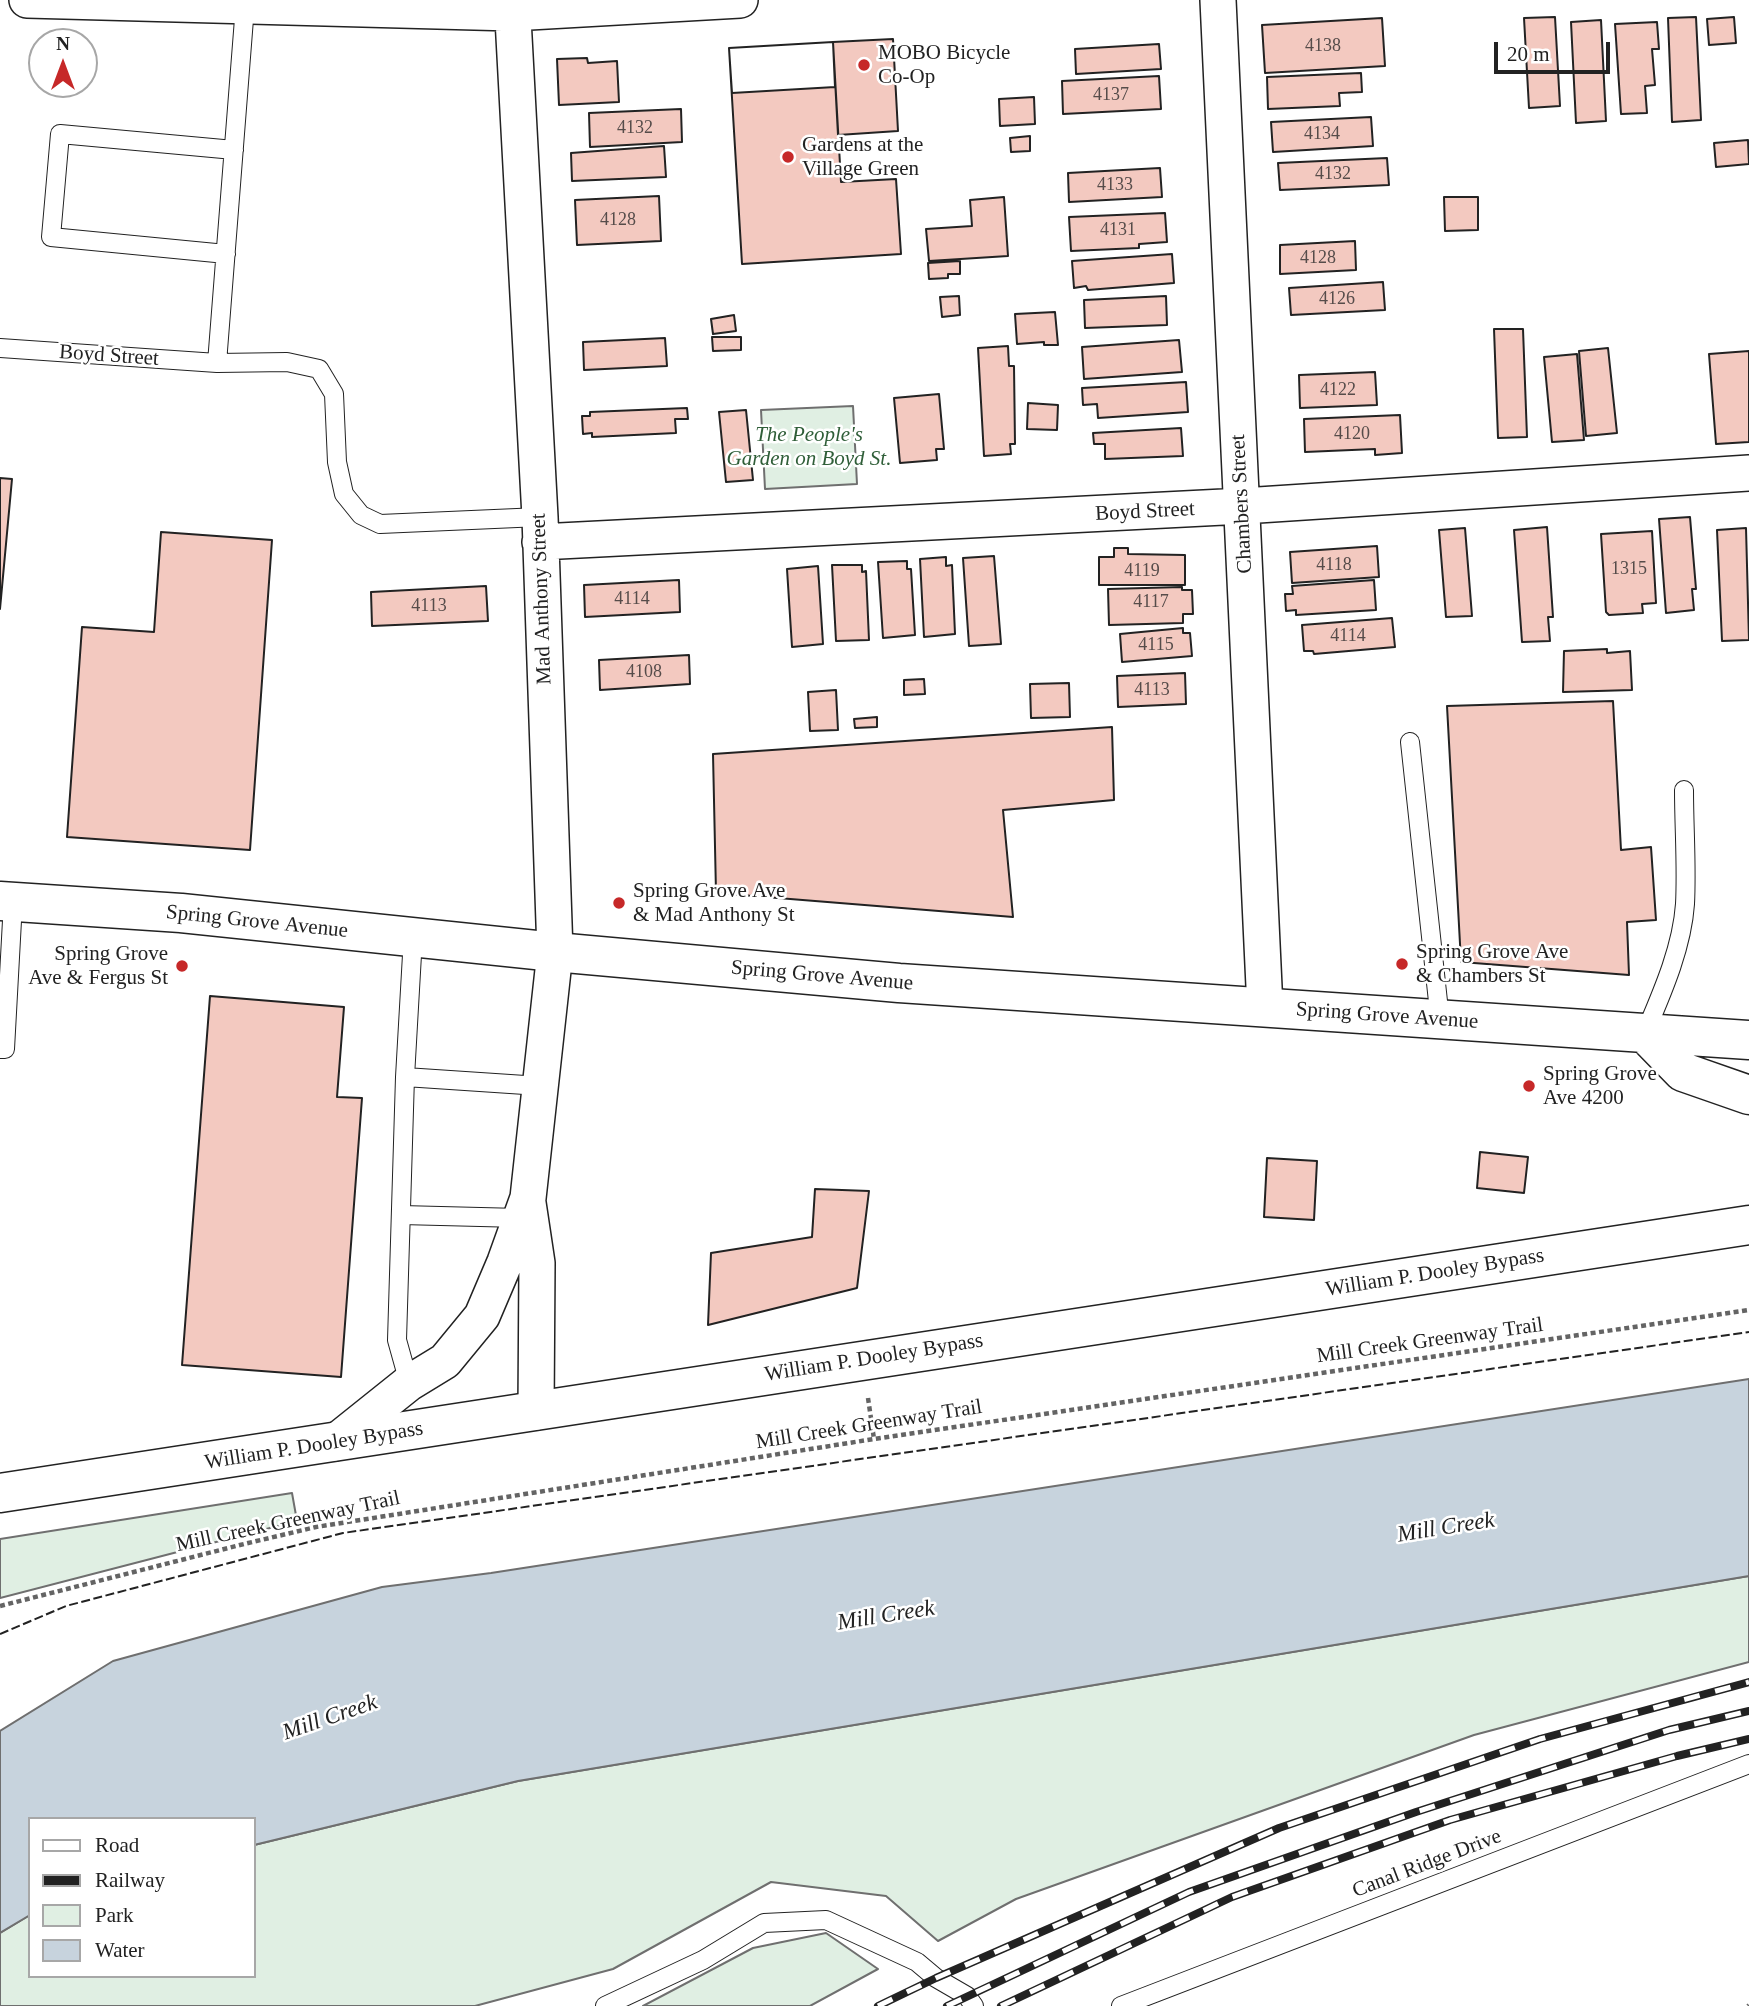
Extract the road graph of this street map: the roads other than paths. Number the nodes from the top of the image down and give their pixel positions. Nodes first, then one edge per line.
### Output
1 (27, 0) edge
2 (740, 0) edge
3 (1218, 0) edge
4 (245, 6) junction
5 (512, 7) edge
6 (234, 150) junction
7 (226, 254) junction
8 (0, 348) edge
9 (217, 363) junction
10 (1749, 473) edge
11 (1243, 506) junction
12 (540, 530) junction
13 (1410, 743) dead end
14 (1684, 790) dead end
15 (6, 902) edge
16 (413, 937) junction
17 (555, 952) junction
18 (1265, 1008) junction
19 (1440, 1020) junction
20 (1645, 1033) junction
21 (1749, 1040) edge
22 (0, 1049) edge
23 (405, 1077) junction
24 (540, 1086) junction
25 (1749, 1095) edge
26 (524, 1208) junction
27 (401, 1214) junction
28 (1749, 1225) edge
29 (409, 1383) junction
30 (536, 1412) junction
31 (334, 1443) junction
32 (0, 1493) edge
33 (1749, 1764) edge
34 (605, 2006) edge
35 (974, 2006) edge
36 (1121, 2006) edge

1 - 4 street
2 - 5 street
3 - 11 street, Chambers Street
4 - 5 street
4 - 6 lane
5 - 12 street, Mad Anthony Street
6 - 7 lane
6 - 7 lane
7 - 9 lane
8 - 9 lane, Boyd Street
9 - 12 lane, Boyd Street
10 - 11 street, Boyd Street
11 - 12 street, Boyd Street
11 - 18 street, Chambers Street
12 - 17 street, Mad Anthony Street
13 - 19 lane
14 - 20 lane
15 - 16 street, Spring Grove Avenue
15 - 22 lane
16 - 17 street, Spring Grove Avenue
16 - 23 lane
17 - 18 street, Spring Grove Avenue
17 - 24 street, Mad Anthony Street
18 - 19 street, Spring Grove Avenue
19 - 20 street, Spring Grove Avenue
20 - 21 street, Spring Grove Avenue
20 - 25 street
23 - 24 lane
23 - 27 lane
24 - 26 street, Mad Anthony Street
26 - 27 lane
26 - 29 street, Mad Anthony Street
26 - 30 street, Mad Anthony Street
27 - 29 lane
28 - 30 street, William P. Dooley Bypass
29 - 31 street, Mad Anthony Street
30 - 31 street, William P. Dooley Bypass
31 - 32 street, William P. Dooley Bypass
33 - 36 lane, Canal Ridge Drive
34 - 35 lane

